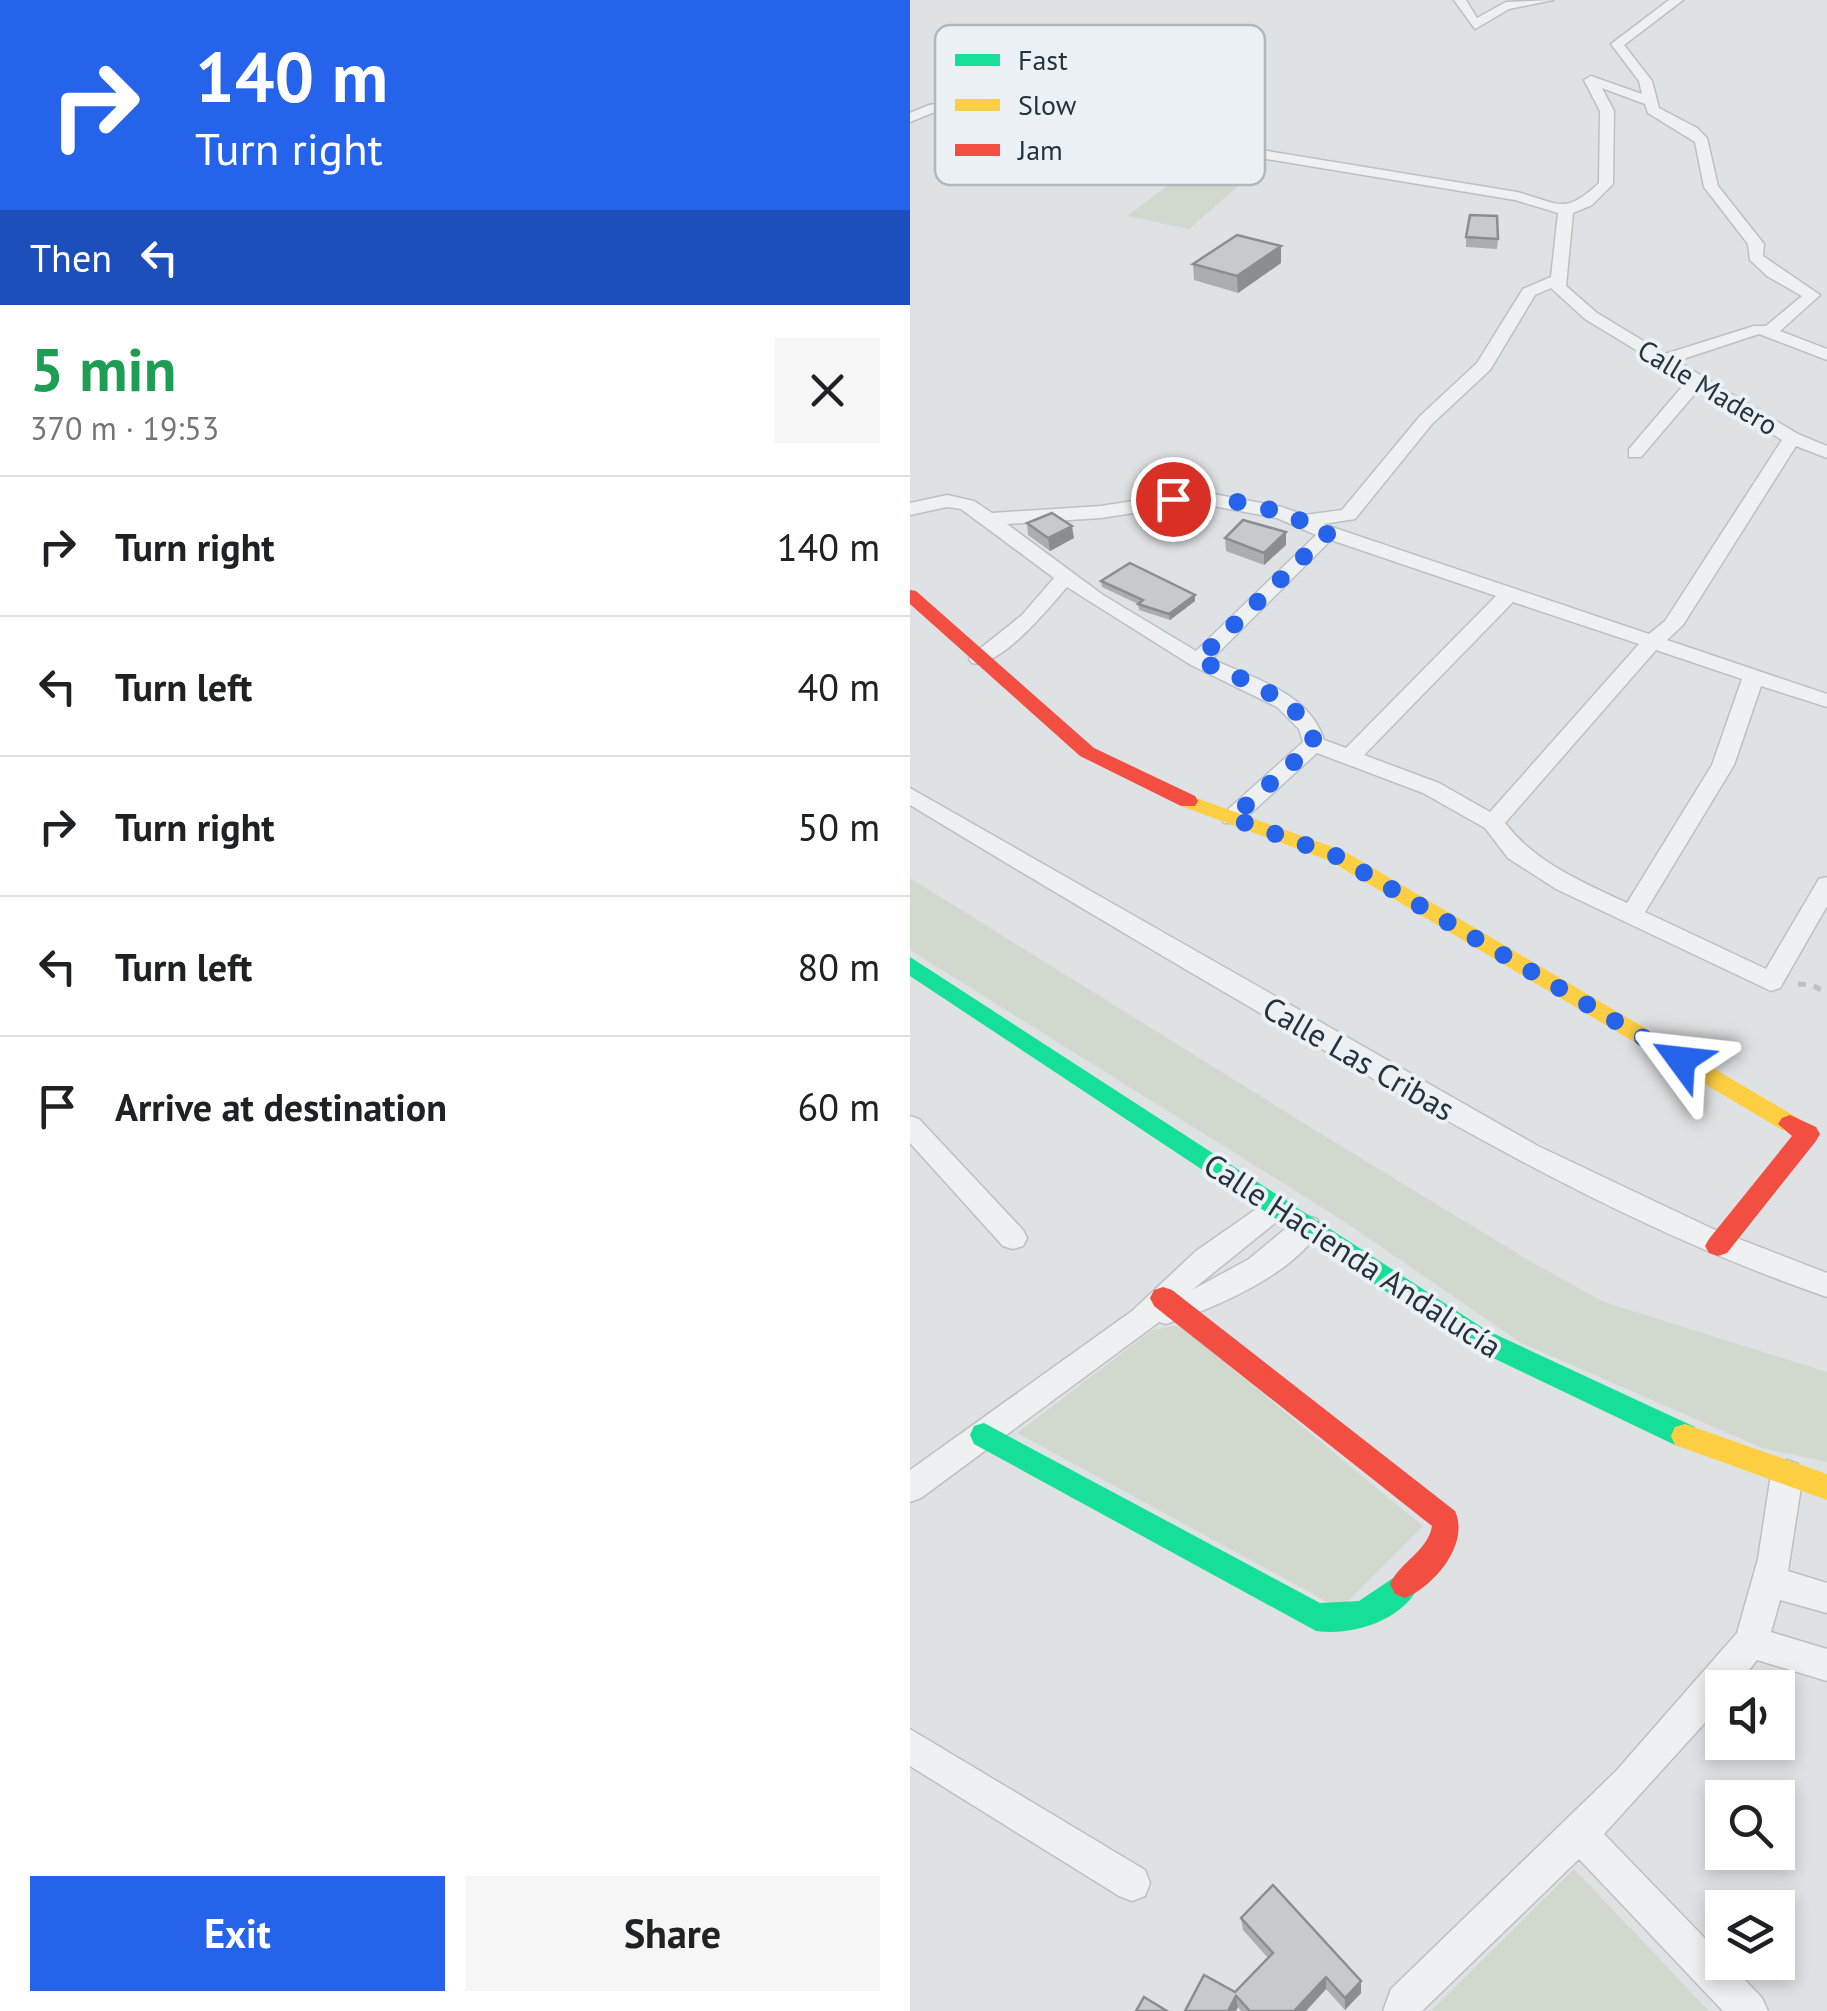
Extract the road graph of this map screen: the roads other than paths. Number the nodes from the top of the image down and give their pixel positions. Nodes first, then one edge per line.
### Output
1 (1460, 0) edge
2 (1547, 0) edge
3 (1677, 0) edge
4 (1650, 100) junction
5 (935, 108) edge
6 (910, 118) edge
7 (1265, 155) edge
8 (1566, 211) junction
9 (1558, 280) junction
10 (1770, 331) junction
11 (1827, 355) edge
12 (1662, 360) junction
13 (1697, 380) junction
14 (1792, 438) junction
15 (1635, 453) dead end
16 (1827, 453) edge
17 (910, 509) edge
18 (991, 520) junction
19 (1304, 521) junction
20 (1328, 533) junction
21 (1065, 577) junction
22 (910, 595) edge
23 (1508, 595) junction
24 (1650, 644) junction
25 (978, 659) junction
26 (1198, 660) junction
27 (1752, 679) junction
28 (1827, 701) edge
29 (1314, 744) junction
30 (1350, 757) junction
31 (910, 795) edge
32 (1232, 818) junction
33 (1494, 823) junction
34 (1827, 884) edge
35 (1630, 917) junction
36 (916, 978) edge
37 (910, 1126) edge
38 (1274, 1207) junction
39 (1307, 1227) junction
40 (1013, 1238) dead end
41 (1718, 1246) junction
42 (1206, 1259) junction
43 (1827, 1285) edge
44 (1234, 1286) junction
45 (1160, 1309) junction
46 (984, 1435) junction
47 (1787, 1474) junction
48 (1827, 1487) edge
49 (910, 1488) edge
50 (1772, 1582) junction
51 (1827, 1598) edge
52 (1751, 1642) junction
53 (1827, 1664) edge
54 (910, 1746) edge
55 (1580, 1835) junction
56 (1132, 1883) dead end
57 (1402, 2011) edge
58 (1749, 2011) edge

1 - 2 street
3 - 4 street
4 - 8 street
4 - 10 street
5 - 6 street
7 - 8 street
8 - 9 street
9 - 12 street, Calle Madero
9 - 19 street
10 - 11 street
10 - 12 street
12 - 13 street, Calle Madero
13 - 14 street, Calle Madero
13 - 15 street
14 - 16 street, Calle Madero
14 - 24 street
17 - 18 street
18 - 19 street
18 - 21 street
19 - 20 street
20 - 23 street
20 - 26 street
21 - 25 street
21 - 26 street
22 - 25 street
23 - 24 street
23 - 30 street
24 - 27 street
24 - 33 street
25 - 32 street
26 - 29 street
27 - 28 street
27 - 35 street
29 - 30 street
29 - 32 street
30 - 33 street
31 - 41 street, Calle Las Cribas
32 - 41 street
33 - 35 street
34 - 35 street
36 - 38 street, Calle Hacienda Andalucía
37 - 40 street
38 - 39 street, Calle Hacienda Andalucía
38 - 42 street
39 - 44 street
39 - 47 street, Calle Hacienda Andalucía
41 - 43 street, Calle Las Cribas
42 - 44 street
42 - 45 street
44 - 45 street
45 - 46 street
45 - 46 street
46 - 49 street
47 - 48 street, Calle Hacienda Andalucía
47 - 50 street
50 - 51 street
50 - 52 street
52 - 53 street
52 - 55 street
54 - 56 street
55 - 57 street
55 - 58 street

